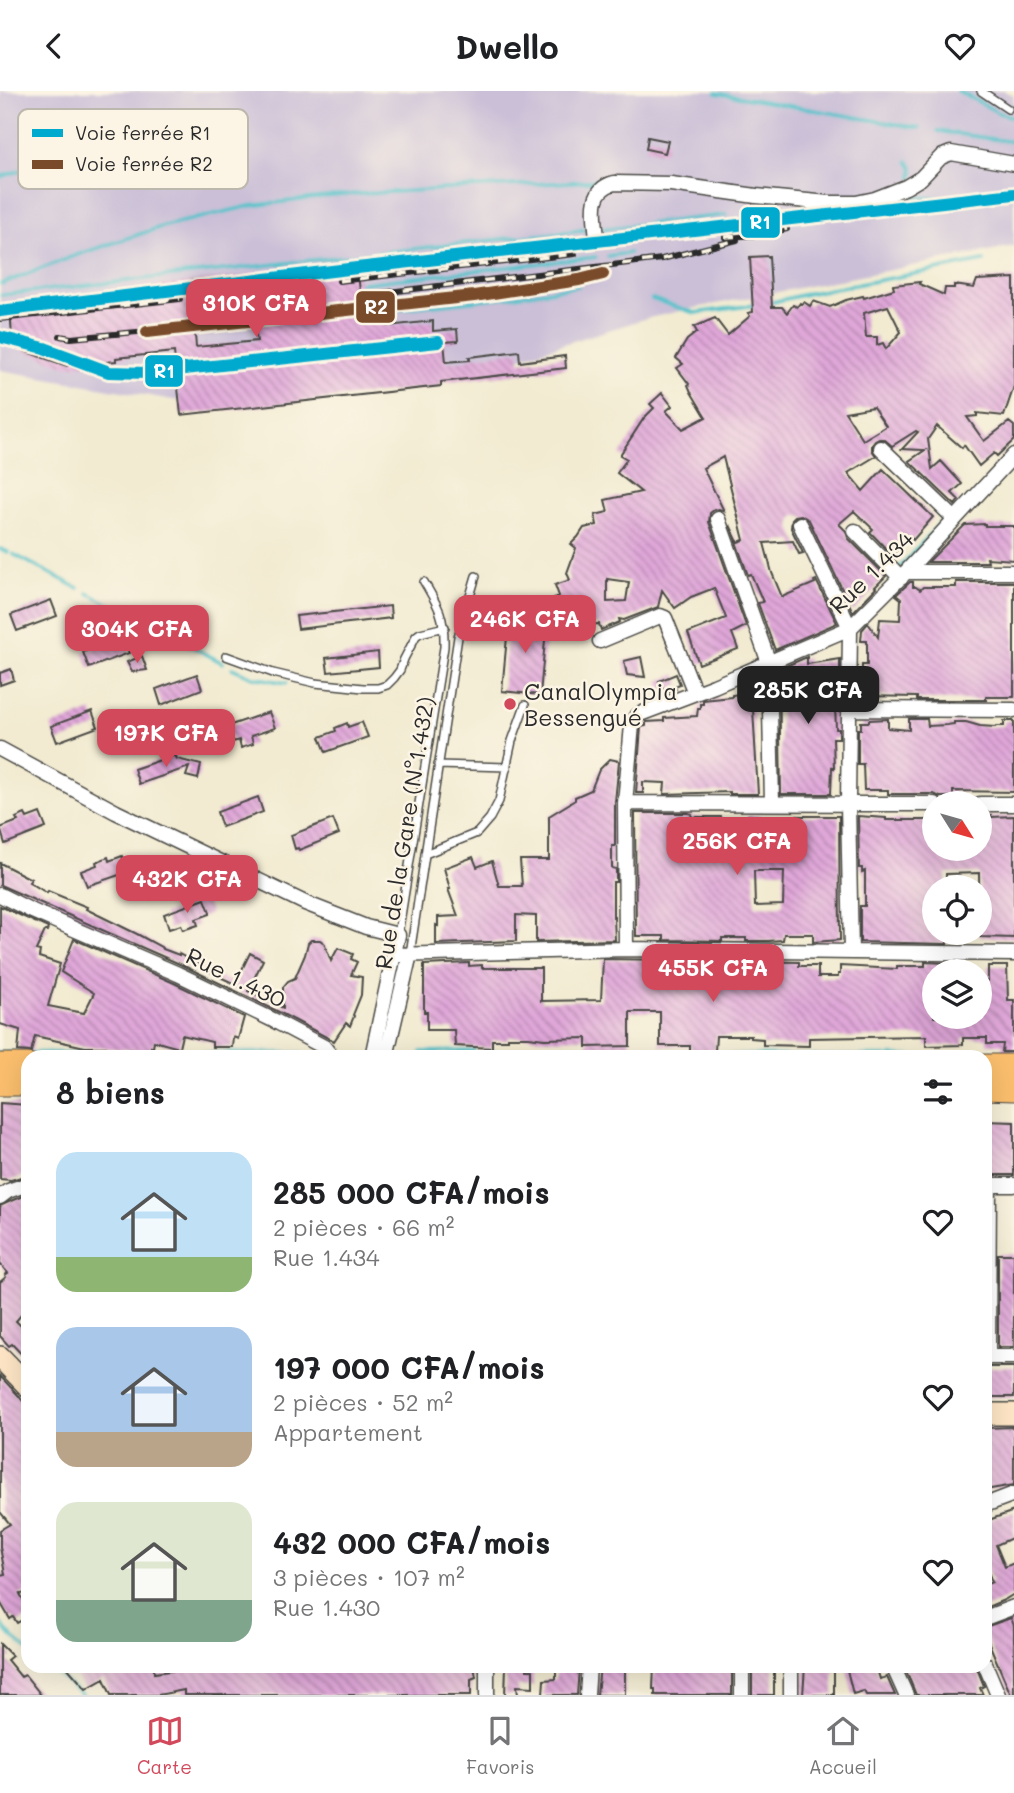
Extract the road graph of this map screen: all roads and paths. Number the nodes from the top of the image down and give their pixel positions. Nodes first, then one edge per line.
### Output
1 (981, 91) edge
2 (1008, 109) dead end
3 (1014, 164) edge
4 (597, 237) dead end
5 (881, 448) dead end
6 (1014, 455) edge
7 (718, 519) dead end
8 (955, 519) junction
9 (800, 524) dead end
10 (855, 531) dead end
11 (1014, 572) edge
12 (904, 575) junction
13 (476, 576) dead end
14 (424, 582) dead end
15 (444, 627) junction
16 (850, 628) junction
17 (600, 641) dead end
18 (226, 656) dead end
19 (769, 663) junction
20 (695, 693) junction
21 (525, 705) dead end
22 (849, 709) junction
23 (1014, 710) edge
24 (0, 749) edge
25 (438, 765) junction
26 (507, 767) junction
27 (625, 803) junction
28 (772, 803) junction
29 (848, 804) junction
30 (922, 804) edge
31 (992, 804) edge
32 (1014, 804) edge
33 (425, 854) junction
34 (0, 895) edge
35 (398, 935) junction
36 (626, 949) junction
37 (851, 952) junction
38 (411, 954) junction
39 (1014, 954) edge
40 (394, 955) junction
41 (326, 1050) edge
42 (374, 1050) edge
43 (388, 1050) edge
44 (0, 1065) edge
45 (21, 1065) edge
46 (992, 1066) edge
47 (1014, 1066) edge
48 (0, 1084) edge
49 (21, 1084) edge
50 (992, 1088) edge
51 (1014, 1089) edge
52 (992, 1185) edge
53 (1014, 1185) edge
54 (21, 1186) edge
55 (0, 1197) edge
56 (0, 1357) edge
57 (992, 1357) edge
58 (1014, 1357) edge
59 (21, 1379) edge
60 (992, 1414) edge
61 (1014, 1414) edge
62 (1014, 1494) edge
63 (992, 1502) edge
64 (1014, 1607) edge
65 (992, 1615) edge
66 (487, 1673) edge
67 (589, 1673) edge
68 (742, 1673) edge
69 (791, 1673) edge
70 (896, 1673) edge
71 (989, 1673) edge
72 (487, 1695) edge
73 (587, 1695) edge
74 (742, 1695) edge
75 (792, 1695) edge
76 (906, 1695) edge
77 (998, 1695) edge

1 - 2 lane
3 - 4 street
5 - 8 street
6 - 8 street, Rue 1.434
7 - 19 street
8 - 12 street, Rue 1.434
9 - 16 street
10 - 12 street
11 - 12 street
12 - 16 street, Rue 1.434
13 - 25 lane, Rue de la Gare (N°1.432)
14 - 15 lane
15 - 18 lane
15 - 35 lane
16 - 19 street, Rue 1.434
16 - 22 street
17 - 20 street
19 - 20 street, Rue 1.434
19 - 28 street
20 - 27 street, Rue 1.434
21 - 26 lane
22 - 23 street
22 - 29 street
24 - 35 street
25 - 26 lane
25 - 33 lane, Rue de la Gare (N°1.432)
26 - 33 lane
27 - 28 street
27 - 36 street, Rue 1.434
28 - 29 street
29 - 30 street
29 - 37 street
31 - 32 street
33 - 38 lane, Rue de la Gare (N°1.432)
34 - 41 street, Rue 1.430
35 - 40 street
36 - 37 street
36 - 38 street
37 - 39 street
38 - 40 street
38 - 43 street, Rue de la Gare (N°1.432)
40 - 42 street
44 - 45 main road
46 - 47 main road
48 - 49 main road
50 - 51 main road
52 - 53 street
54 - 55 street
56 - 59 street
57 - 58 street
60 - 61 street
62 - 63 street
64 - 65 street
66 - 72 street
67 - 73 street
68 - 74 street
69 - 75 street
70 - 76 street
71 - 77 street

